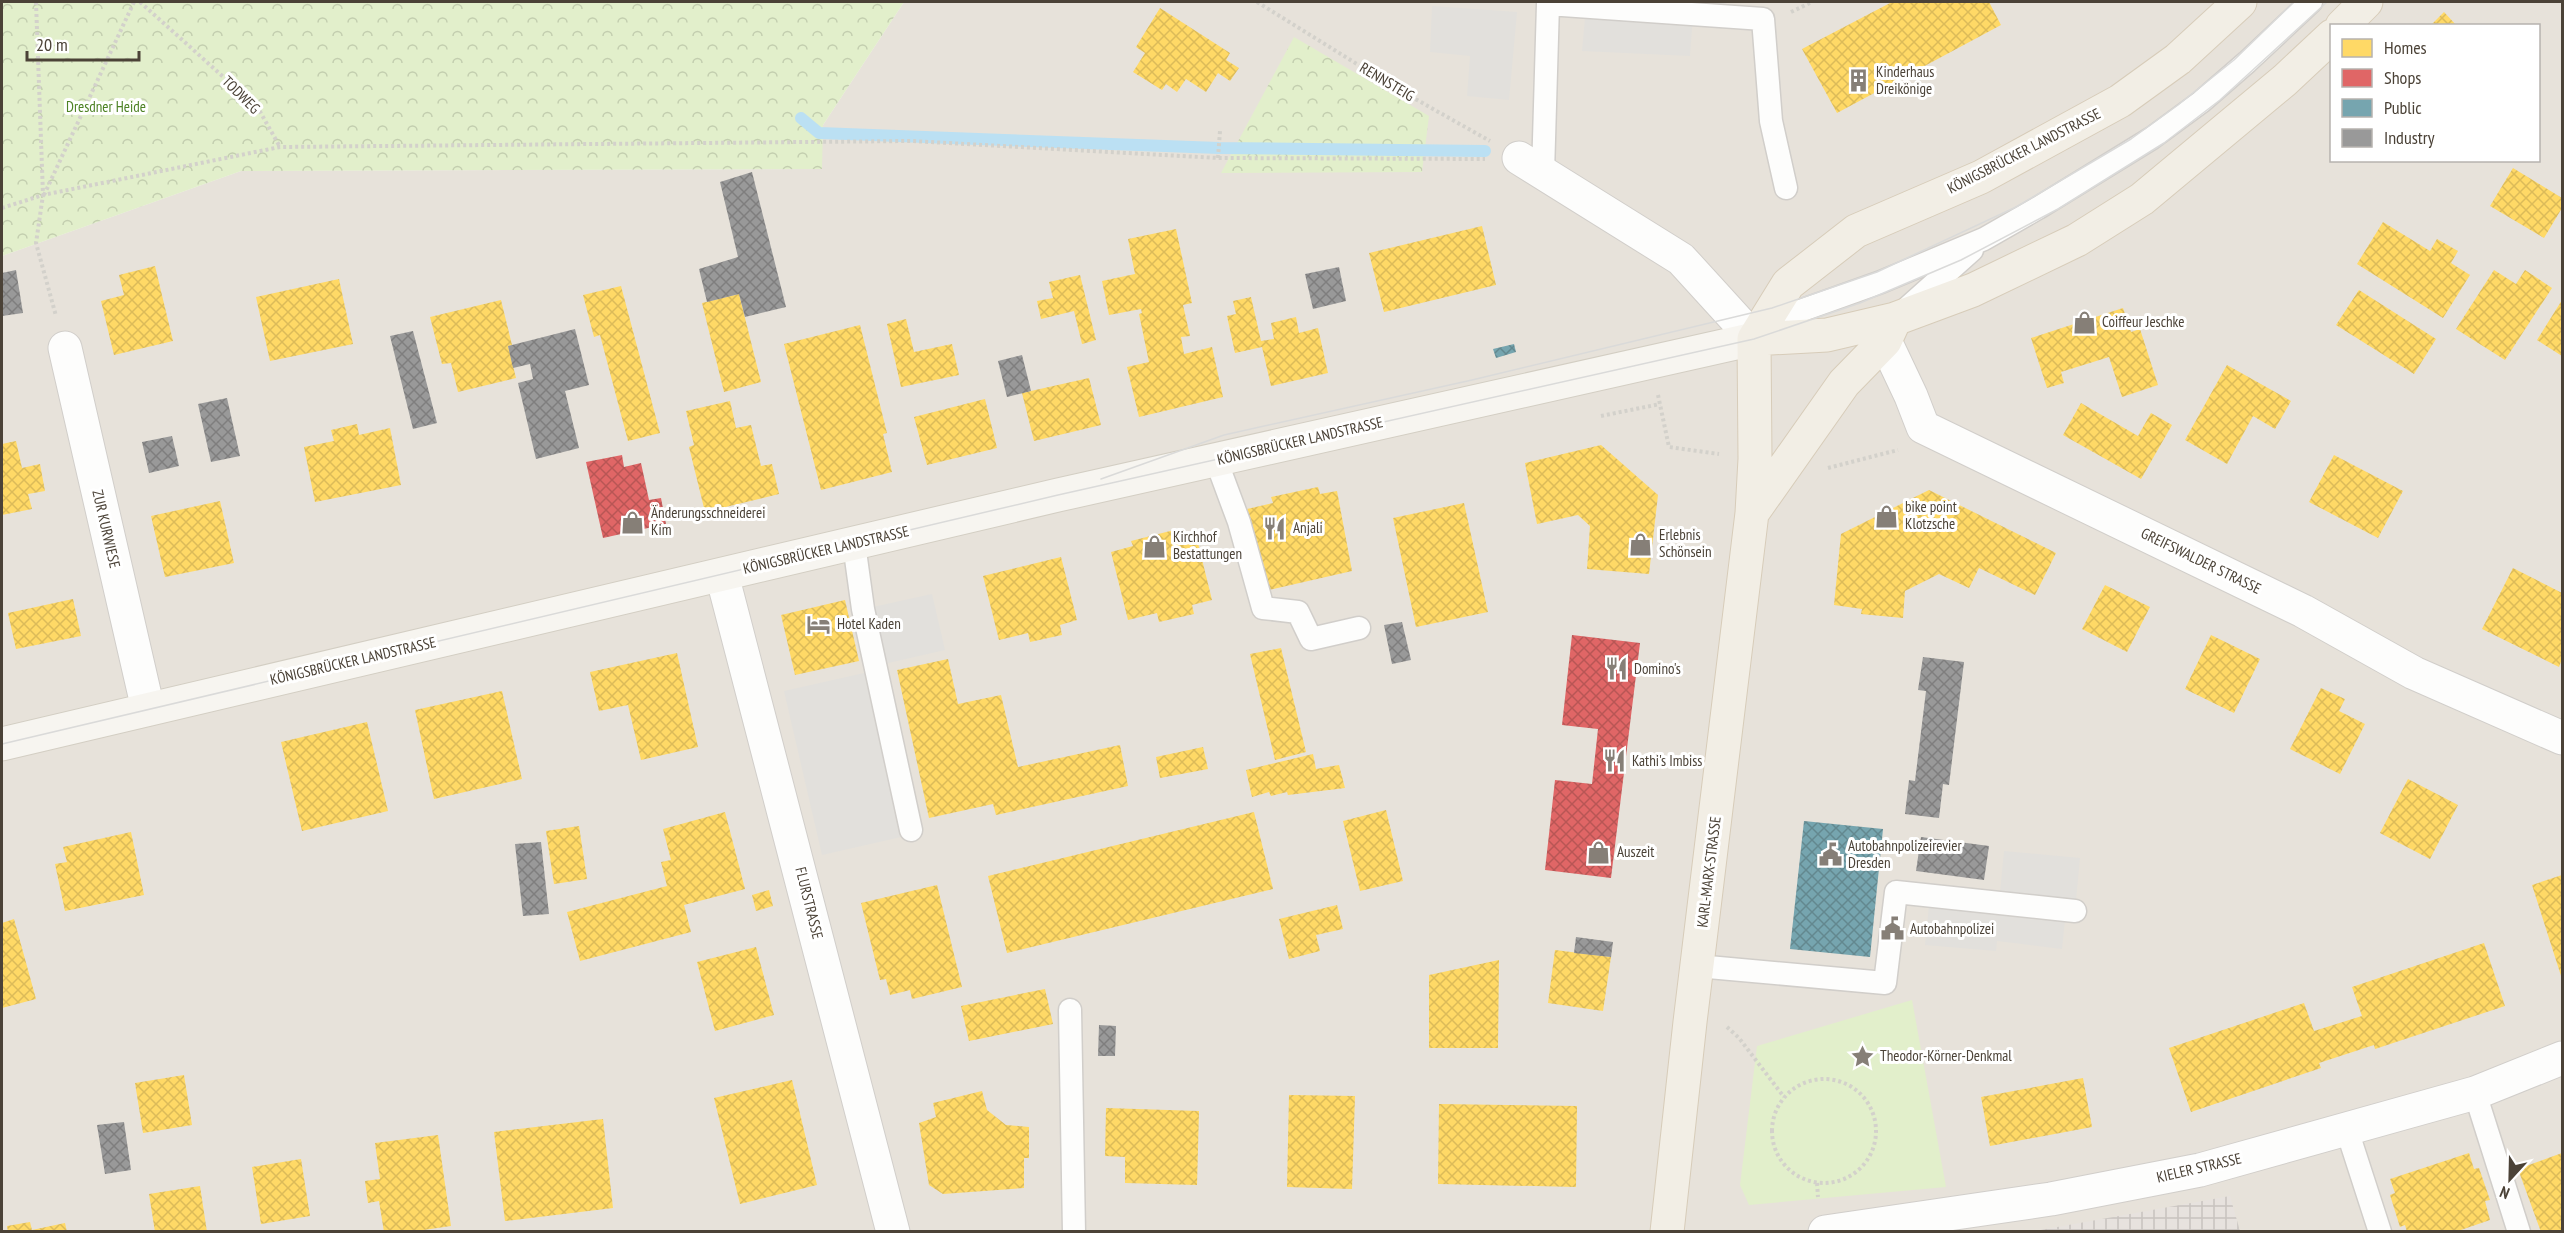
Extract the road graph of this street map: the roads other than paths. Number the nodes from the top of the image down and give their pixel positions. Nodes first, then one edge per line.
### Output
1 (2241, 2) edge
2 (2311, 2) edge
3 (2367, 2) edge
4 (2344, 24) edge
5 (2330, 37) edge
6 (1519, 163) joint
7 (1786, 189) dead end
8 (1984, 239) junction
9 (1890, 330) junction
10 (1754, 339) junction
11 (65, 348) road end
12 (1216, 460) junction
13 (1752, 513) junction
14 (854, 544) junction
15 (722, 575) junction
16 (1359, 628) dead end
17 (148, 709) junction
18 (2562, 738) edge
19 (2, 744) edge
20 (911, 830) dead end
21 (2075, 911) dead end
22 (1697, 966) junction
23 (1070, 1010) dead end
24 (2562, 1058) edge
25 (2475, 1094) junction
26 (2347, 1130) junction
27 (1890, 1227) edge
28 (893, 1232) edge
29 (1074, 1232) edge
30 (1667, 1232) edge
31 (1825, 1232) edge
32 (2380, 1232) edge
33 (2519, 1232) edge

1 - 10 main road, KÖNIGSBRÜCKER LANDSTRASSE
2 - 8 lane
3 - 4 main road
5 - 9 main road
6 - 7 lane
6 - 10 street
8 - 9 lane
8 - 10 lane
9 - 10 main road
9 - 13 main road, KARL-MARX-STRASSE
9 - 18 street, GREIFSWALDER STRASSE
10 - 12 main road, KÖNIGSBRÜCKER LANDSTRASSE
10 - 13 main road, KARL-MARX-STRASSE
11 - 17 street, ZUR KURWIESE
12 - 14 main road, KÖNIGSBRÜCKER LANDSTRASSE
12 - 16 lane
13 - 22 main road, KARL-MARX-STRASSE
14 - 15 main road, KÖNIGSBRÜCKER LANDSTRASSE
14 - 20 lane
15 - 17 main road, KÖNIGSBRÜCKER LANDSTRASSE
15 - 28 street, FLURSTRASSE
17 - 19 main road, KÖNIGSBRÜCKER LANDSTRASSE
21 - 22 lane
22 - 30 main road, KARL-MARX-STRASSE
23 - 29 lane
24 - 25 street, KIELER STRASSE
25 - 26 street, KIELER STRASSE
25 - 33 lane
26 - 27 street, KIELER STRASSE
26 - 32 lane
27 - 31 street, KIELER STRASSE

